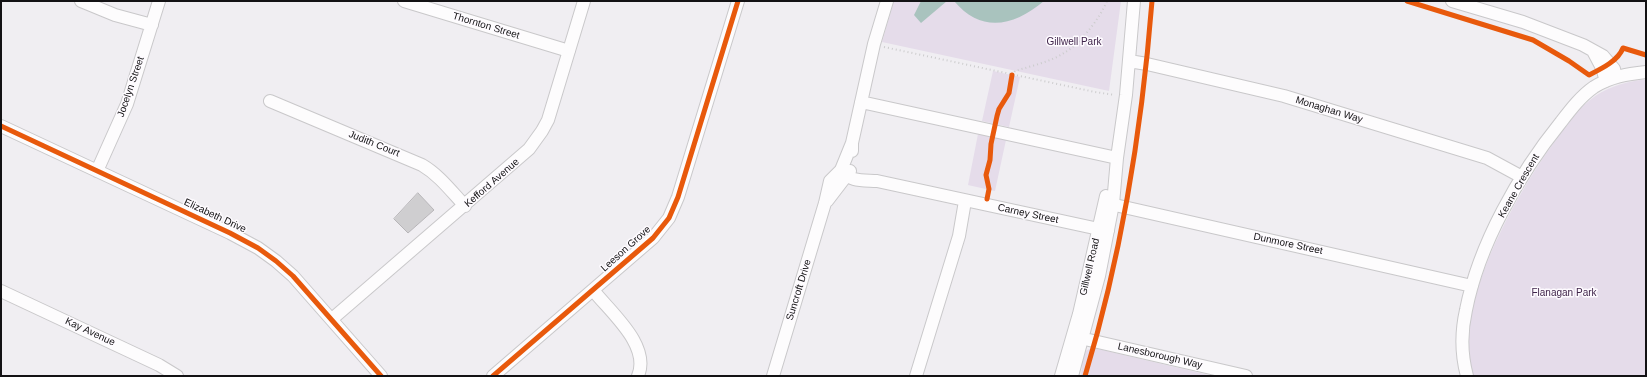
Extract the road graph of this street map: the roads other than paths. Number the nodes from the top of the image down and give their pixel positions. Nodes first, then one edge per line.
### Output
1 (81, 1) edge
2 (159, 1) edge
3 (404, 1) edge
4 (584, 1) edge
5 (738, 1) edge
6 (887, 1) edge
7 (1134, 1) edge
8 (1452, 1) edge
9 (152, 25) junction
10 (569, 51) junction
11 (1129, 61) junction
12 (1646, 72) edge
13 (1611, 79) junction
14 (270, 101) dead end
15 (861, 102) junction
16 (1, 126) edge
17 (1117, 158) junction
18 (97, 171) junction
19 (846, 173) junction
20 (1522, 177) junction
21 (970, 202) junction
22 (1109, 203) junction
23 (465, 206) junction
24 (1103, 230) junction
25 (1472, 286) junction
26 (593, 290) junction
27 (1, 291) edge
28 (332, 319) junction
29 (1078, 337) junction
30 (1463, 354) junction
31 (178, 376) edge
32 (381, 376) edge
33 (493, 376) edge
34 (638, 376) edge
35 (772, 376) edge
36 (916, 376) edge
37 (1061, 376) edge
38 (1072, 376) edge
39 (1246, 376) edge
40 (1457, 376) edge
41 (1467, 376) edge

1 - 9 street
2 - 9 street, Jocelyn Street
3 - 10 street, Thornton Street
4 - 10 street, Kefford Avenue
5 - 26 street, Leeson Grove
6 - 15 street
7 - 11 street, Gillwell Road
8 - 13 street
9 - 18 street, Jocelyn Street
10 - 23 street, Kefford Avenue
11 - 17 street, Gillwell Road
11 - 20 street, Monaghan Way
12 - 13 street, Keane Crescent
13 - 20 street, Keane Crescent
14 - 23 street, Judith Court
15 - 17 street
15 - 19 street
16 - 18 street, Elizabeth Drive
17 - 22 street, Gillwell Road
18 - 28 street, Elizabeth Drive
19 - 21 street, Carney Street
19 - 35 street, Suncroft Drive
20 - 25 street, Keane Crescent
21 - 24 street, Carney Street
21 - 36 street
22 - 24 street, Gillwell Road
22 - 25 street, Dunmore Street
23 - 28 street, Kefford Avenue
24 - 29 street, Gillwell Road
25 - 30 street, Keane Crescent
26 - 33 street, Leeson Grove
26 - 34 street
27 - 31 street, Kay Avenue
28 - 32 street, Elizabeth Drive
29 - 37 street, Gillwell Road
29 - 38 street, Gillwell Road
29 - 39 street, Lanesborough Way
30 - 40 street, Keane Crescent
30 - 41 street, Keane Crescent

